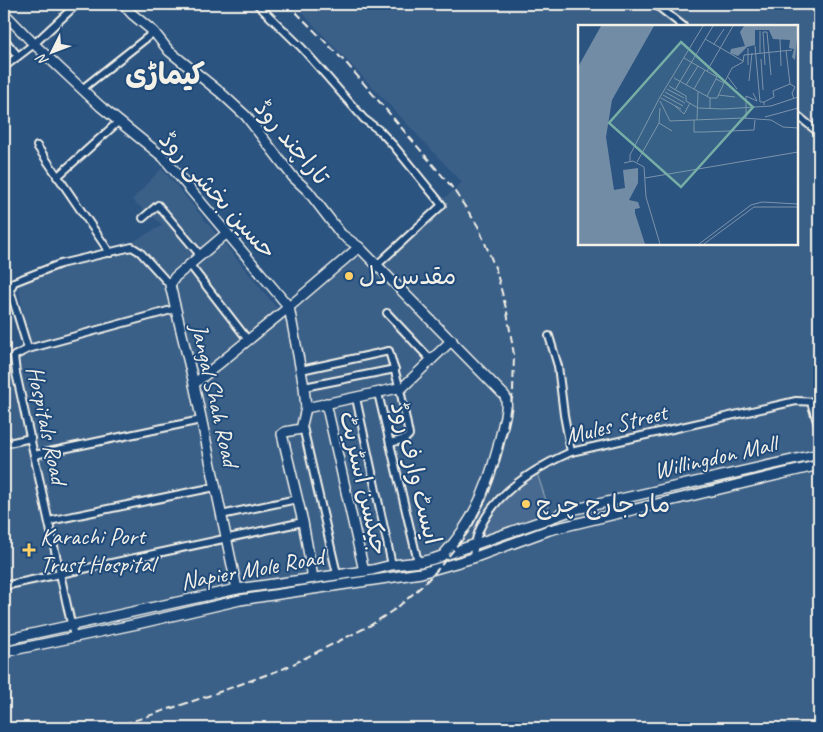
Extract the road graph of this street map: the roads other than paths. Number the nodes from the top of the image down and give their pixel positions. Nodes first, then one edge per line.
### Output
1 (78, 4) edge
2 (123, 4) edge
3 (257, 4) edge
4 (655, 4) edge
5 (4, 13) edge
6 (682, 25) edge
7 (154, 32) junction
8 (4, 40) edge
9 (34, 44) junction
10 (18, 56) junction
11 (4, 67) edge
12 (82, 89) junction
13 (798, 117) edge
14 (118, 122) junction
15 (819, 133) edge
16 (37, 146) dead end
17 (58, 177) junction
18 (143, 218) dead end
19 (227, 233) junction
20 (359, 247) junction
21 (110, 253) junction
22 (201, 256) junction
23 (377, 265) junction
24 (190, 266) junction
25 (12, 284) junction
26 (170, 284) junction
27 (4, 285) edge
28 (289, 307) junction
29 (175, 309) junction
30 (387, 312) dead end
31 (548, 336) dead end
32 (248, 340) junction
33 (452, 340) junction
34 (28, 349) junction
35 (431, 360) junction
36 (395, 369) junction
37 (301, 370) junction
38 (194, 384) junction
39 (304, 387) junction
40 (400, 389) junction
41 (378, 393) junction
42 (356, 398) junction
43 (811, 402) junction
44 (819, 402) edge
45 (326, 404) junction
46 (306, 408) junction
47 (201, 420) junction
48 (303, 427) junction
49 (819, 428) edge
50 (31, 438) junction
51 (390, 442) junction
52 (4, 444) edge
53 (571, 452) junction
54 (819, 454) edge
55 (34, 455) junction
56 (819, 465) edge
57 (215, 487) junction
58 (297, 499) junction
59 (221, 515) junction
60 (49, 521) junction
61 (303, 522) junction
62 (226, 539) junction
63 (475, 545) junction
64 (444, 554) junction
65 (473, 558) junction
66 (418, 562) junction
67 (392, 565) junction
68 (431, 570) junction
69 (364, 571) junction
70 (60, 574) junction
71 (337, 574) junction
72 (313, 578) junction
73 (4, 586) edge
74 (237, 589) junction
75 (71, 624) junction
76 (74, 637) junction
77 (4, 640) edge
78 (4, 652) edge

1 - 9 street
2 - 7 street, تاراچند روڈ
3 - 23 street
4 - 6 street
5 - 9 street, حسین بخشی روڈ
7 - 12 street
7 - 20 street, تاراچند روڈ
8 - 10 street
9 - 10 street
9 - 12 street, حسین بخشی روڈ
10 - 11 street
12 - 14 street, حسین بخشی روڈ
13 - 15 street
14 - 17 street
14 - 19 street, حسین بخشی روڈ
16 - 17 street
17 - 21 street
18 - 22 street
19 - 22 street
19 - 28 street, حسین بخشی روڈ
20 - 23 street, تاراچند روڈ
20 - 28 street
21 - 25 street
21 - 26 street
22 - 24 street
23 - 33 street, تاراچند روڈ
24 - 26 street
24 - 32 street
25 - 27 street
25 - 34 street
26 - 29 street, Jangal Shah Road
28 - 32 street
28 - 37 street
29 - 34 street, Hospitals Road
29 - 38 street, Jangal Shah Road
30 - 35 street
31 - 53 street
32 - 38 street
33 - 35 street
33 - 64 street, تاراچند روڈ
34 - 50 street, Hospitals Road
35 - 40 street
36 - 37 street
36 - 39 street
36 - 40 street
37 - 39 street
38 - 47 street, Jangal Shah Road
39 - 46 street
40 - 41 street
40 - 51 street
41 - 42 street
41 - 51 street, ایسٹ وارف روڈ
42 - 45 street
42 - 67 street
43 - 44 street, Mules Street
43 - 49 street
43 - 53 street, Mules Street
45 - 46 street
45 - 69 street, جیکسن اسٹریٹ
46 - 48 street
47 - 55 street
47 - 57 street, Jangal Shah Road
48 - 58 street
48 - 71 street
50 - 52 street
50 - 55 street, Hospitals Road
51 - 66 street, ایسٹ وارف روڈ
53 - 63 street, Mules Street
54 - 63 street, Willingdon Mall
55 - 60 street, Hospitals Road
56 - 65 street, Willingdon Mall
57 - 59 street, Jangal Shah Road
57 - 60 street
58 - 59 street
58 - 61 street
59 - 62 street, Jangal Shah Road
60 - 70 street, Hospitals Road
61 - 62 street
61 - 72 street
62 - 70 street
62 - 74 street, Jangal Shah Road
63 - 64 street, Napier Mole Road
63 - 65 street, Mules Street
64 - 66 street, Napier Mole Road
64 - 68 street, تاراچند روڈ
65 - 68 street, Napier Mole Road
66 - 67 street, Napier Mole Road
67 - 69 street, Napier Mole Road
68 - 76 street, Napier Mole Road
69 - 71 street, Napier Mole Road
70 - 73 street
70 - 75 street, Hospitals Road
71 - 72 street, Napier Mole Road
72 - 74 street, Napier Mole Road
74 - 75 street, Napier Mole Road
75 - 76 street, Hospitals Road
75 - 77 street, Napier Mole Road
76 - 78 street, Napier Mole Road

